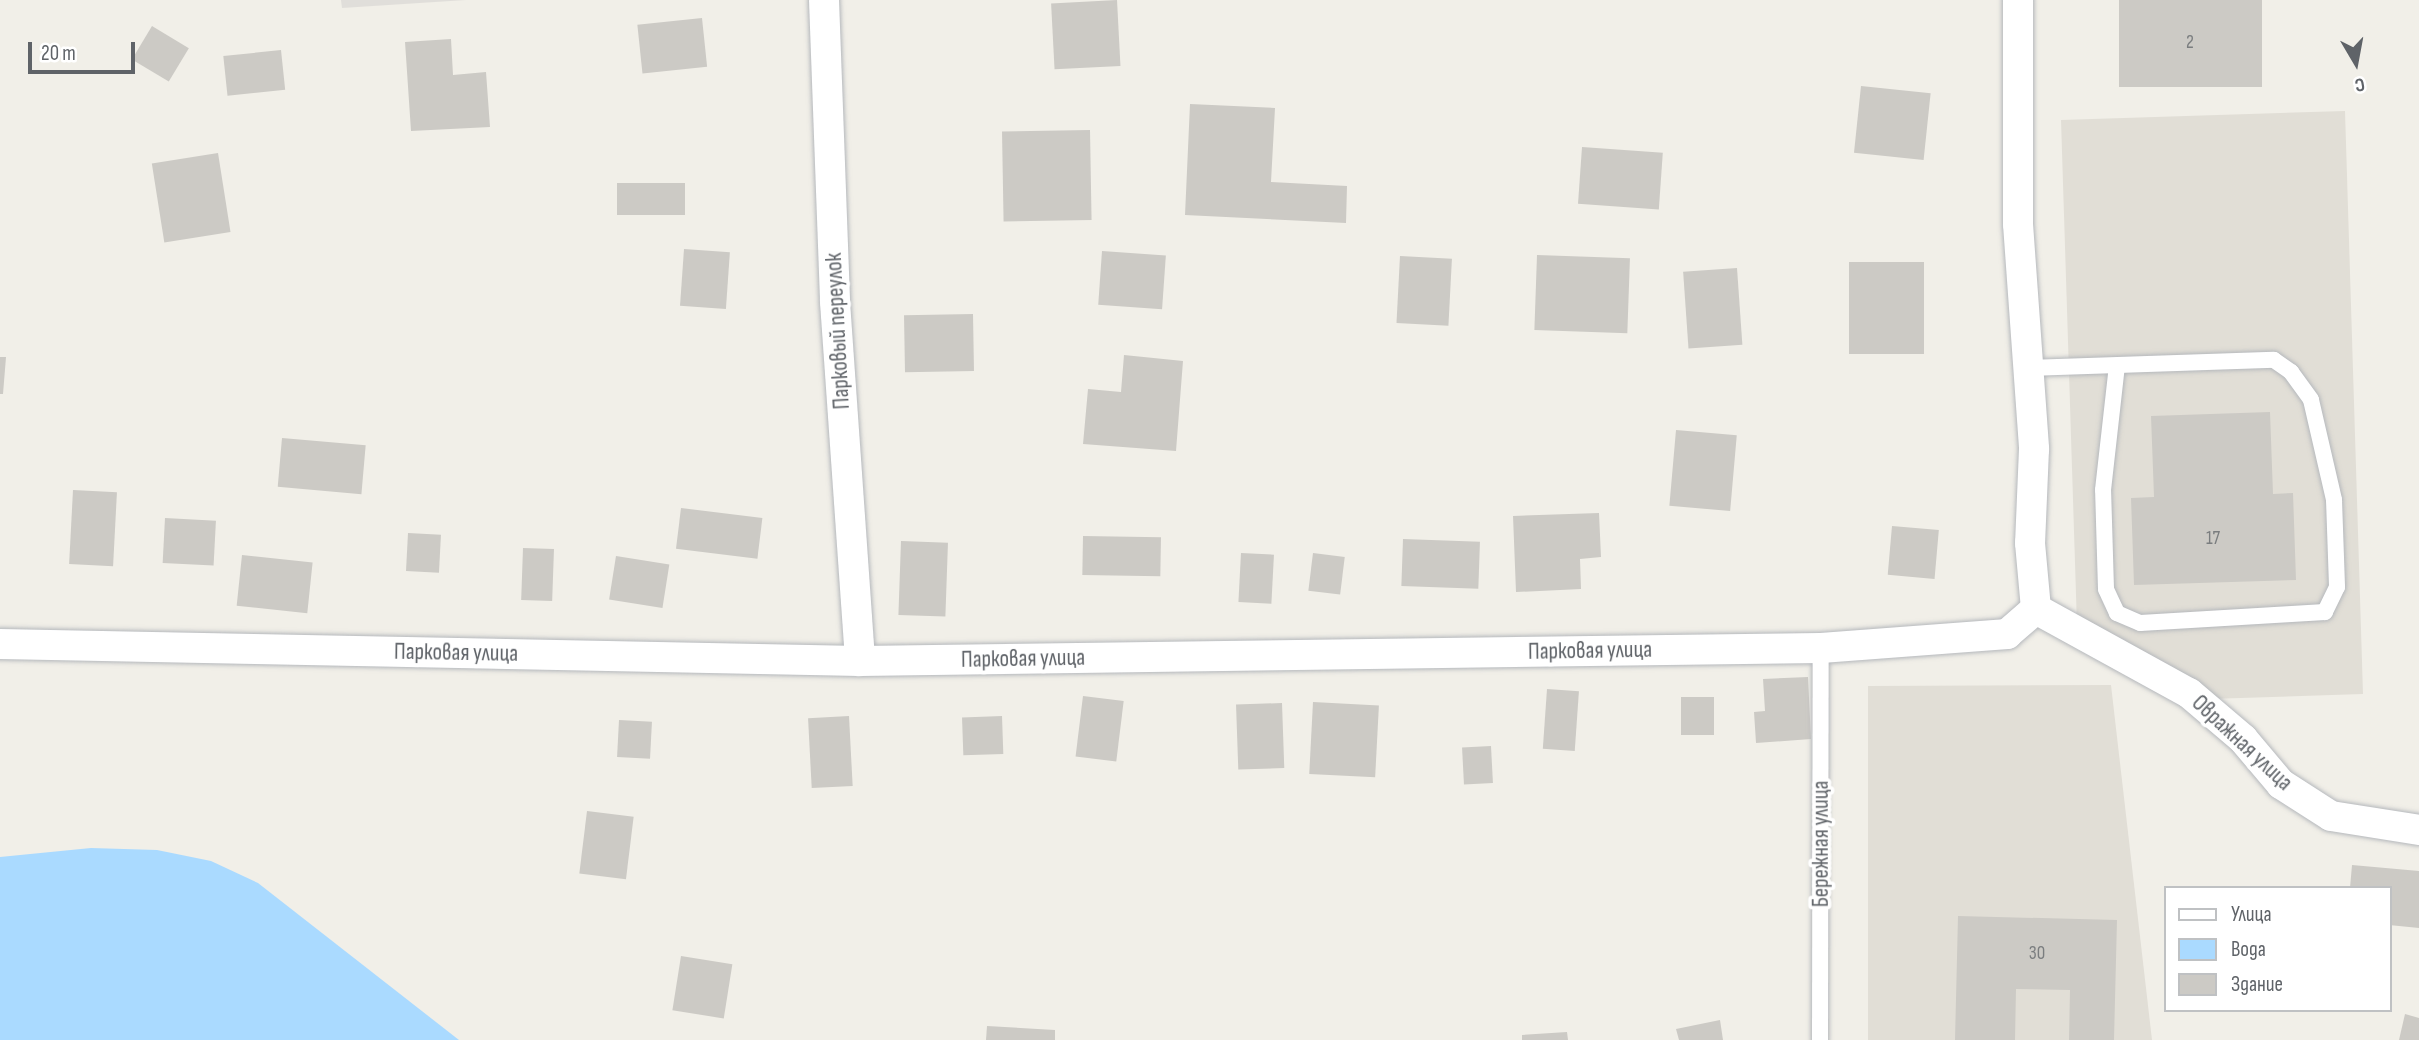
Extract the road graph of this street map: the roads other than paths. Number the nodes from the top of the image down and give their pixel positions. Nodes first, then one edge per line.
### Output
1 (824, 0) edge
2 (2018, 0) edge
3 (2117, 366) junction
4 (2028, 368) junction
5 (2036, 610) junction
6 (0, 644) edge
7 (1822, 648) junction
8 (860, 661) junction
9 (2419, 830) edge
10 (1820, 1040) edge

1 - 8 street, Парковый переулок
2 - 4 street
3 - 3 lane
3 - 4 lane
4 - 5 street
5 - 7 street, Парковая улица
5 - 9 street, Овражная улица
6 - 8 street, Парковая улица
7 - 8 street, Парковая улица
7 - 10 lane, Бережная улица

